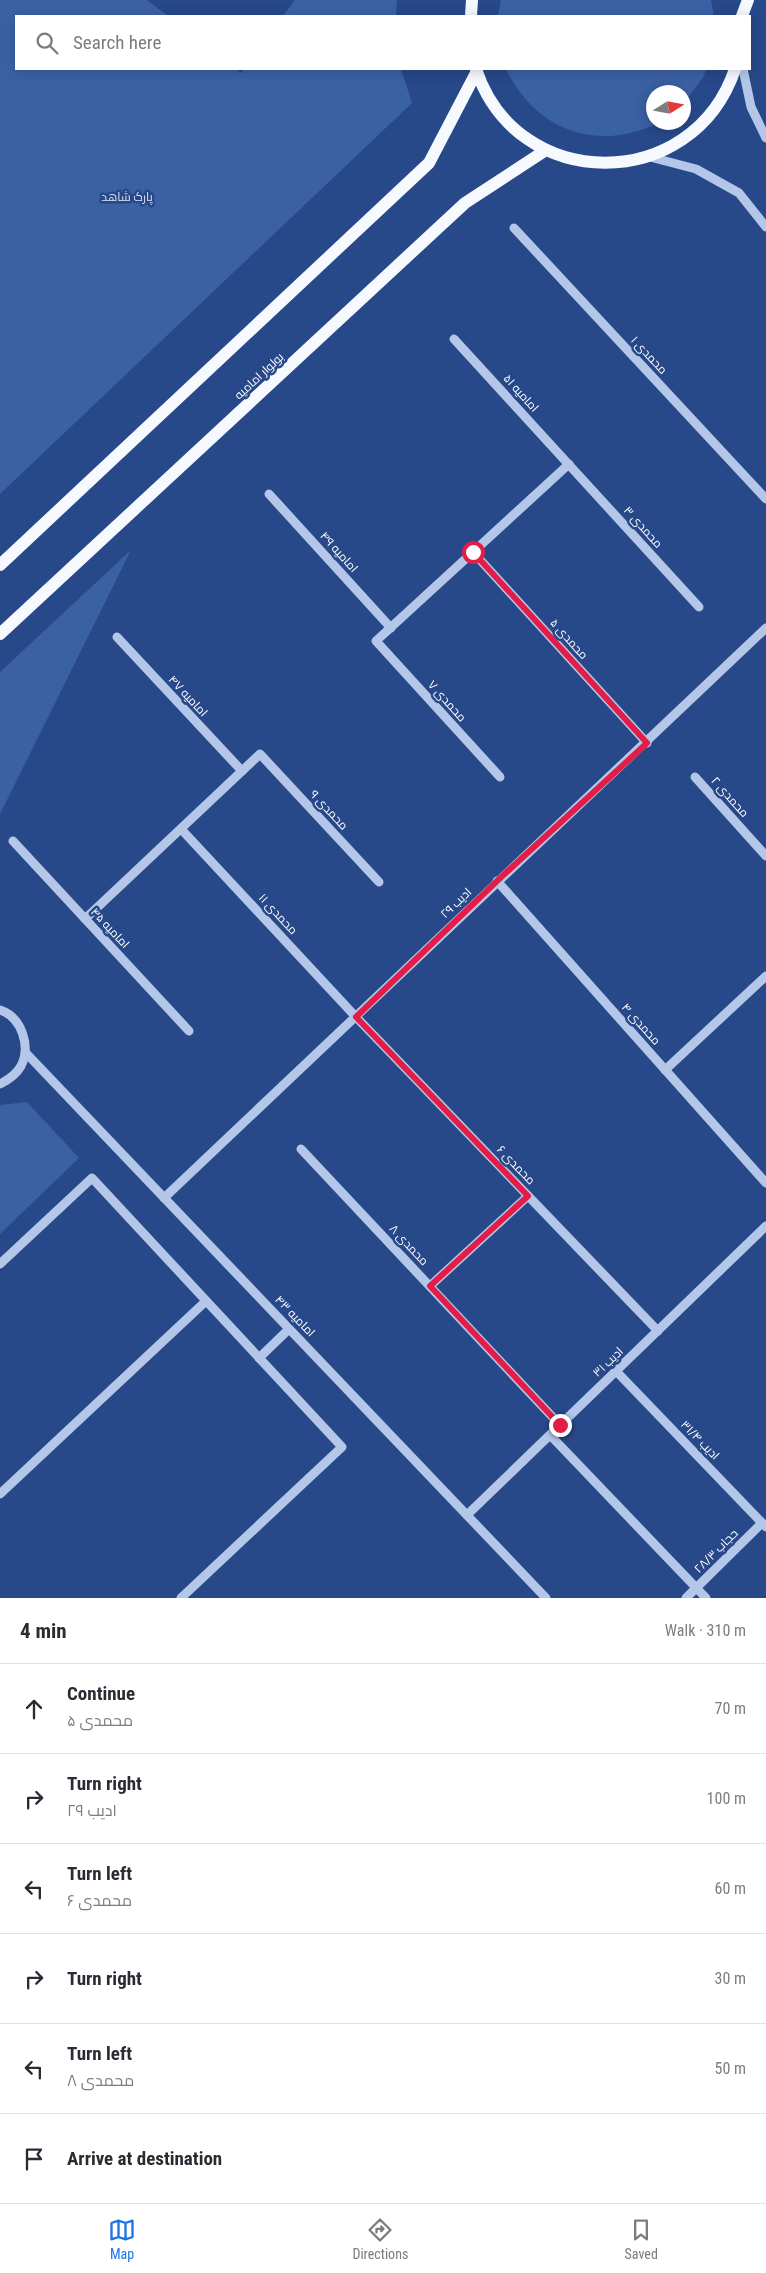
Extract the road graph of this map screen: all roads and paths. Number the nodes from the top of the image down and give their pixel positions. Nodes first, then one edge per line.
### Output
1 (472, 0) edge
2 (738, 0) edge
3 (748, 0) edge
4 (471, 15) edge
5 (742, 15) edge
6 (742, 15) edge
7 (477, 70) edge
8 (734, 70) edge
9 (743, 70) edge
10 (766, 138) edge
11 (546, 150) junction
12 (650, 157) junction
13 (766, 227) edge
14 (514, 228) dead end
15 (454, 338) dead end
16 (569, 464) junction
17 (268, 494) dead end
18 (766, 499) edge
19 (473, 552) junction
20 (0, 565) edge
21 (699, 606) dead end
22 (391, 628) junction
23 (766, 628) edge
24 (0, 634) edge
25 (117, 637) dead end
26 (647, 743) junction
27 (242, 771) junction
28 (695, 777) dead end
29 (500, 778) dead end
30 (181, 829) junction
31 (13, 841) dead end
32 (766, 856) edge
33 (497, 881) junction
34 (379, 882) dead end
35 (85, 919) junction
36 (766, 976) edge
37 (0, 1010) edge
38 (356, 1017) junction
39 (189, 1031) dead end
40 (25, 1052) junction
41 (665, 1070) junction
42 (0, 1084) edge
43 (301, 1149) dead end
44 (766, 1183) edge
45 (528, 1196) junction
46 (164, 1198) junction
47 (766, 1226) edge
48 (0, 1264) edge
49 (430, 1286) junction
50 (206, 1301) junction
51 (289, 1329) junction
52 (658, 1332) junction
53 (259, 1358) junction
54 (616, 1371) junction
55 (560, 1425) junction
56 (550, 1436) junction
57 (0, 1494) edge
58 (467, 1515) junction
59 (764, 1525) edge
60 (697, 1588) junction
61 (181, 1598) edge
62 (546, 1598) edge
63 (686, 1598) edge
64 (706, 1598) edge

1 - 4 main road
2 - 5 main road
3 - 6 main road
7 - 11 main road
7 - 20 main road
8 - 12 main road
9 - 10 street
11 - 12 main road
11 - 24 main road, بولوار امامیه
12 - 13 street
14 - 18 street, محمدی ۱
15 - 16 street, امامیه ۵۱
16 - 19 street
16 - 21 street, محمدی ۳
17 - 22 street, امامیه ۴۹
19 - 22 street
19 - 26 street, محمدی ۵
22 - 29 street, محمدی ۷
23 - 26 street, ادیب ۲۹
25 - 27 street, امامیه ۴۷
26 - 33 street, ادیب ۲۹
27 - 30 street
27 - 34 street, محمدی ۹
28 - 32 street, محمدی ۲
30 - 35 street
30 - 38 street, محمدی ۱۱
31 - 35 street, امامیه ۴۵
33 - 38 street, ادیب ۲۹
33 - 41 street, محمدی ۴
35 - 39 street, امامیه ۴۵
36 - 41 street
37 - 40 street
38 - 45 street, محمدی ۶
38 - 46 street, ادیب ۲۹
40 - 42 street
40 - 46 street, امامیه ۴۳
41 - 44 street, محمدی ۴
43 - 49 street, محمدی ۸
45 - 49 street
45 - 52 street, محمدی ۶
46 - 51 street, امامیه ۴۳
47 - 52 street, ادیب ۳۱
48 - 50 street
49 - 55 street, محمدی ۸
50 - 53 street
50 - 57 street
51 - 53 street
51 - 58 street, امامیه ۴۳
52 - 54 street, ادیب ۳۱
53 - 61 street
54 - 55 street, ادیب ۳۱
54 - 59 street, ادیب ۳۱/۴
55 - 56 street, ادیب ۳۱
56 - 58 street, ادیب ۳۱
56 - 60 street
58 - 62 street, امامیه ۴۳
59 - 60 street, حجاب ۲۸/۳
60 - 63 street, حجاب ۲۸/۳
60 - 64 street

